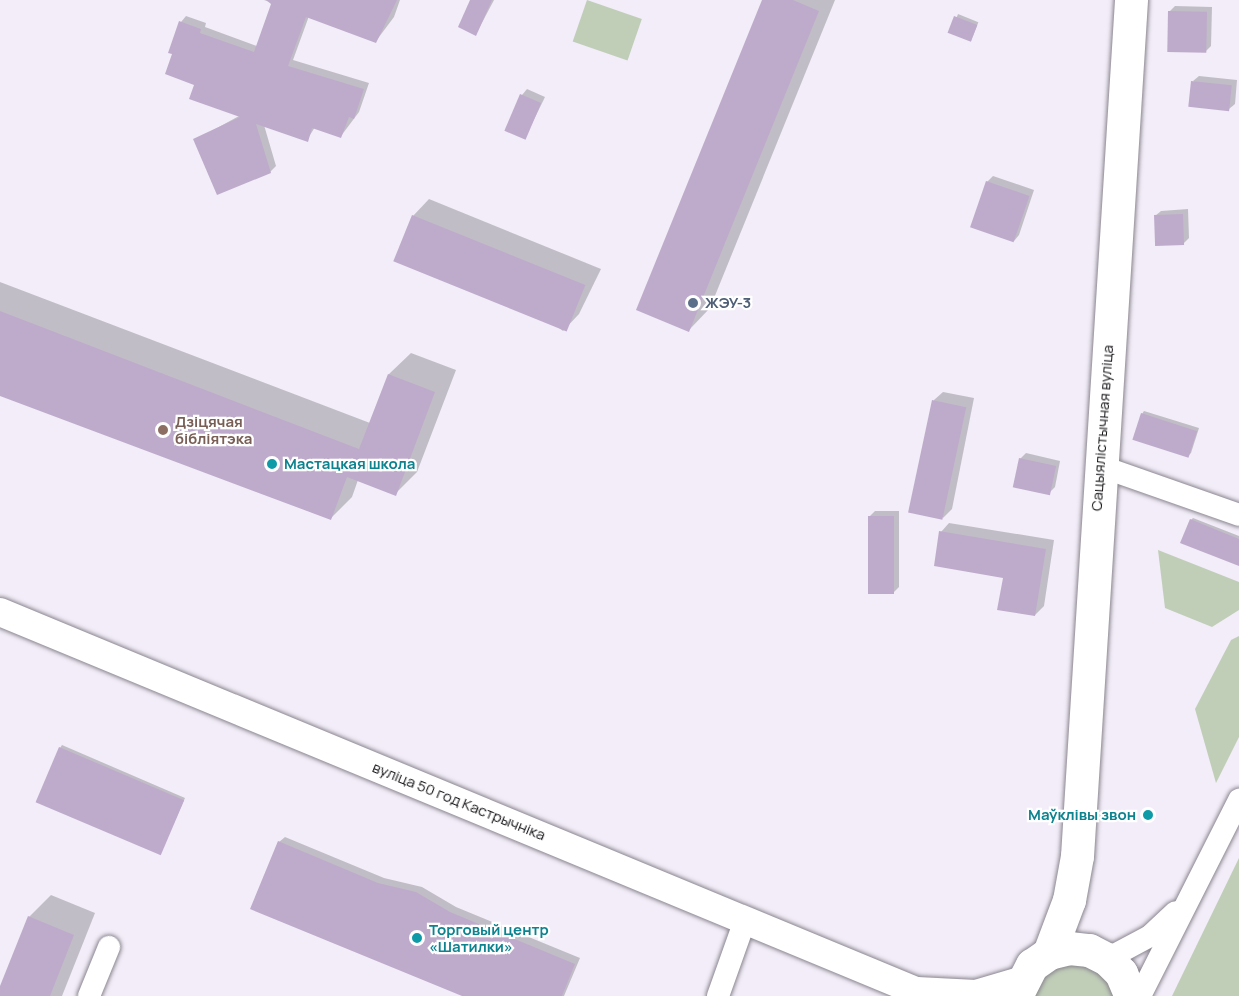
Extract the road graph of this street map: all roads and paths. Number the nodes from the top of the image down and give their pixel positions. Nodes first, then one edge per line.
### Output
1 (1131, 0) edge
2 (1100, 466) junction
3 (1239, 515) edge
4 (0, 612) edge
5 (1239, 800) edge
6 (1077, 856) junction
7 (1190, 898) junction
8 (745, 920) junction
9 (109, 946) dead end
10 (1049, 953) junction
11 (1098, 955) junction
12 (1018, 988) edge
13 (922, 994) edge
14 (89, 996) edge
15 (718, 996) edge
16 (1131, 996) edge
17 (1140, 996) edge

1 - 2 main road, Сацыялістычная вуліца
2 - 3 street
2 - 6 main road, Сацыялістычная вуліца
4 - 8 street, вуліца 50 год Кастрычніка
5 - 7 street
6 - 10 main road, Сацыялістычная вуліца
6 - 11 main road, Сацыялістычная вуліца
7 - 11 street
7 - 17 street
8 - 13 street, вуліца 50 год Кастрычніка
8 - 15 street
9 - 14 street
10 - 11 main road
10 - 12 main road
11 - 16 main road
12 - 13 street, вуліца 50 год Кастрычніка

